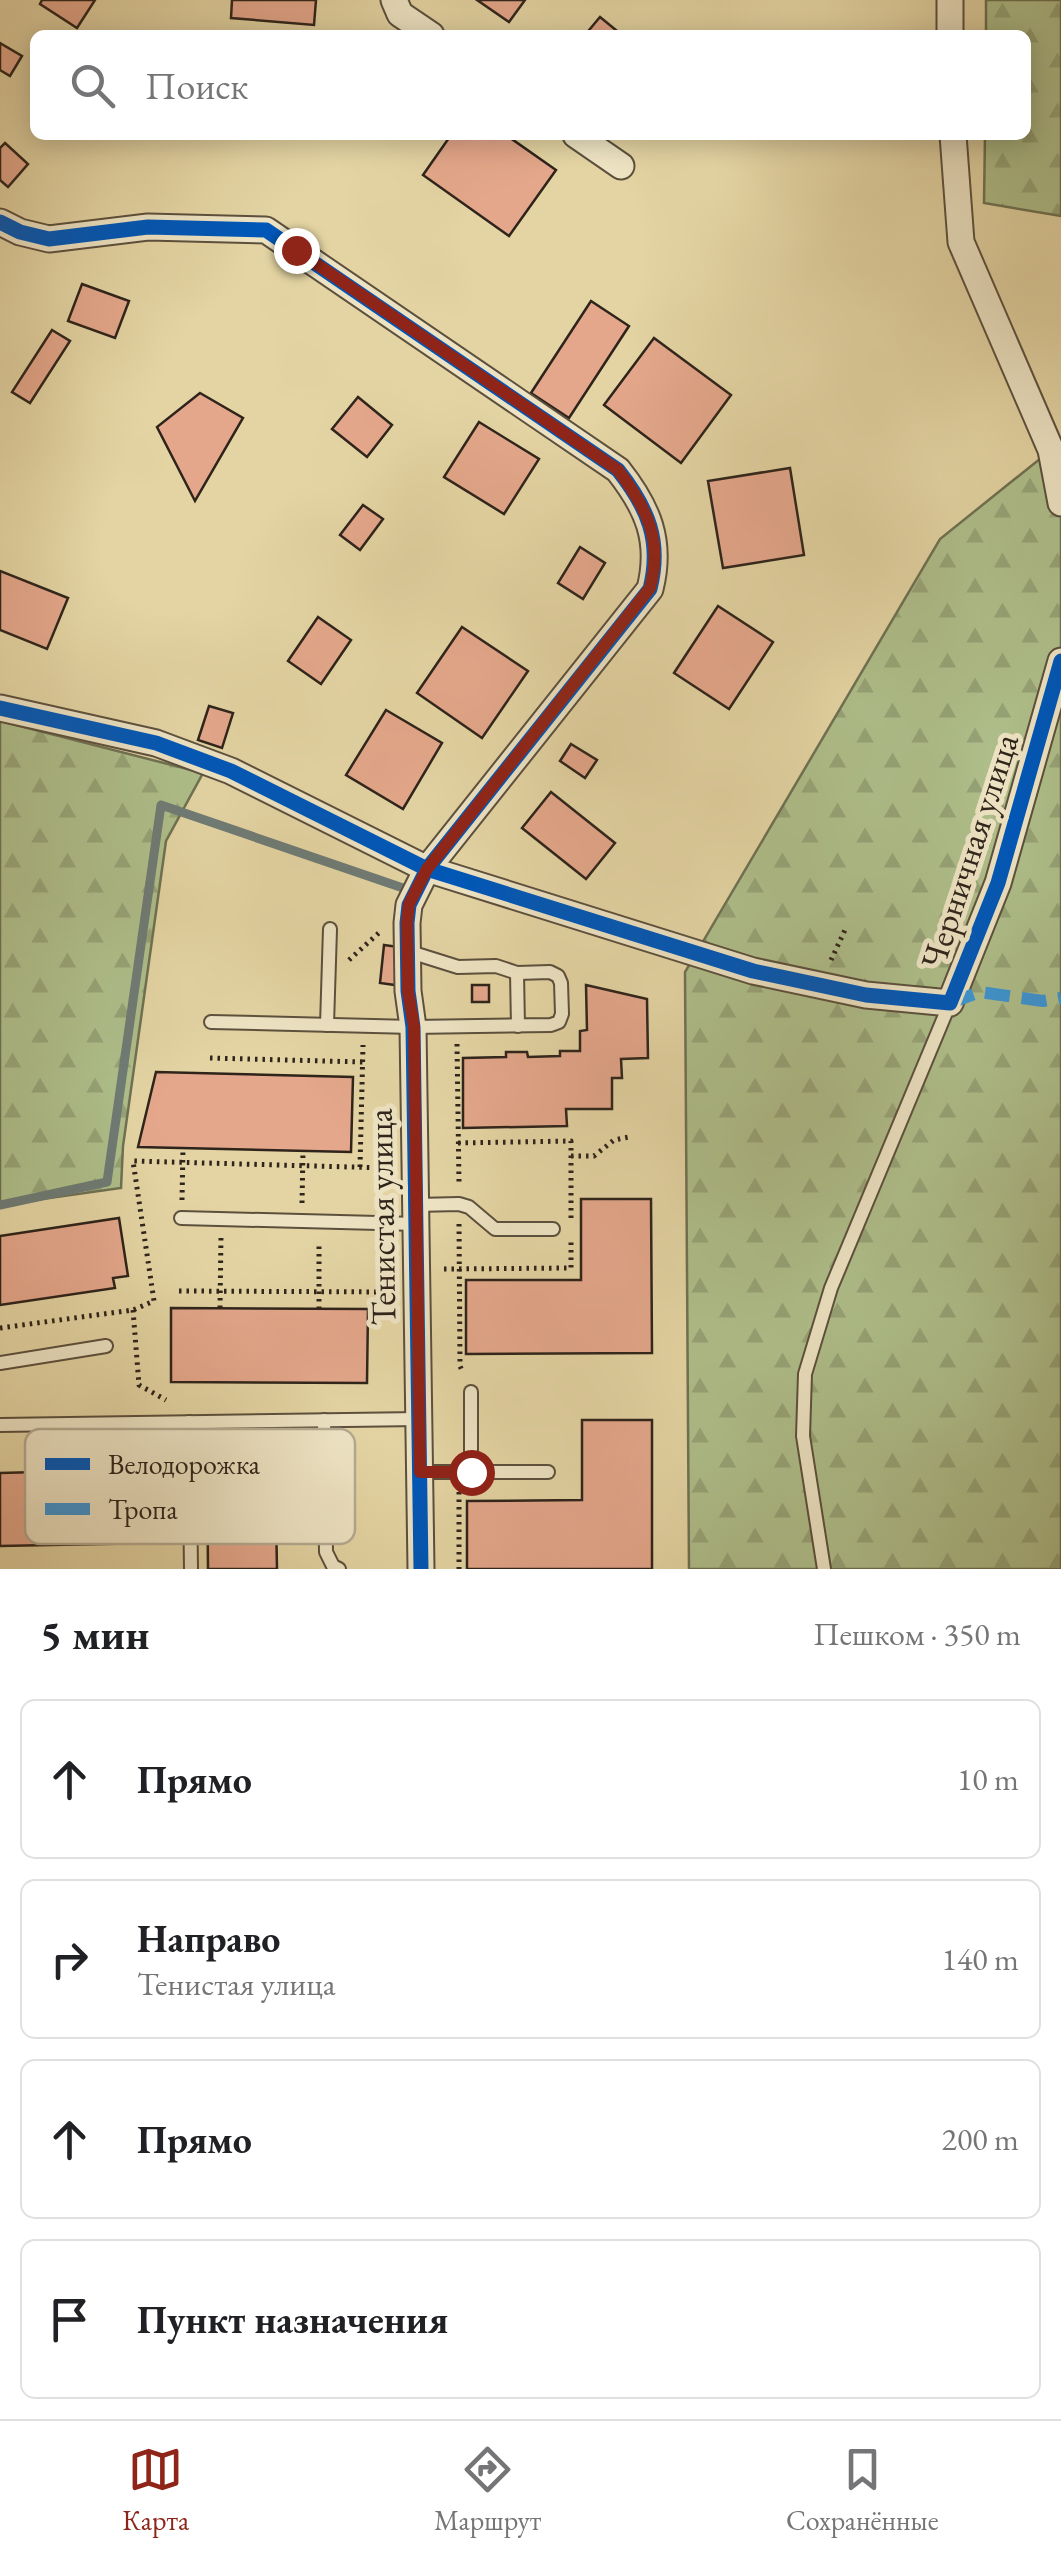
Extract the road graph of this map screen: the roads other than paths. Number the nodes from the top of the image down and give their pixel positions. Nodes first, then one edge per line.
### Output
1 (394, 0) edge
2 (950, 0) edge
3 (424, 30) edge
4 (950, 30) edge
5 (583, 140) edge
6 (953, 140) edge
7 (621, 166) dead end
8 (0, 222) edge
9 (1061, 502) edge
10 (1061, 661) edge
11 (0, 708) edge
12 (427, 869) junction
13 (330, 929) dead end
14 (407, 951) junction
15 (517, 973) junction
16 (950, 1002) junction
17 (211, 1022) dead end
18 (327, 1025) junction
19 (518, 1026) junction
20 (414, 1027) junction
21 (416, 1214) junction
22 (181, 1218) dead end
23 (554, 1229) dead end
24 (106, 1346) dead end
25 (0, 1362) edge
26 (471, 1392) dead end
27 (419, 1419) junction
28 (324, 1420) junction
29 (189, 1422) junction
30 (0, 1425) edge
31 (189, 1429) edge
32 (324, 1429) edge
33 (420, 1472) junction
34 (465, 1472) junction
35 (548, 1472) dead end
36 (191, 1544) edge
37 (326, 1544) edge
38 (191, 1569) edge
39 (339, 1569) edge
40 (422, 1569) edge
41 (824, 1569) edge

1 - 3 street
2 - 4 street
5 - 7 street
6 - 9 street
8 - 12 street, Тенистая улица
10 - 16 street, Черничная улица
11 - 12 street
12 - 14 street, Тенистая улица
12 - 16 street
13 - 18 lane
14 - 15 lane
14 - 20 street, Тенистая улица
15 - 19 lane
15 - 19 lane
16 - 41 lane
17 - 18 lane
18 - 20 lane
19 - 20 lane
20 - 21 street, Тенистая улица
21 - 22 lane
21 - 23 lane
21 - 27 street, Тенистая улица
24 - 25 lane
26 - 34 lane
27 - 28 lane
27 - 33 street, Тенистая улица
28 - 29 lane
28 - 32 lane
29 - 30 lane
29 - 31 lane
33 - 34 lane
33 - 40 street, Тенистая улица
34 - 35 lane
36 - 38 lane
37 - 39 lane

